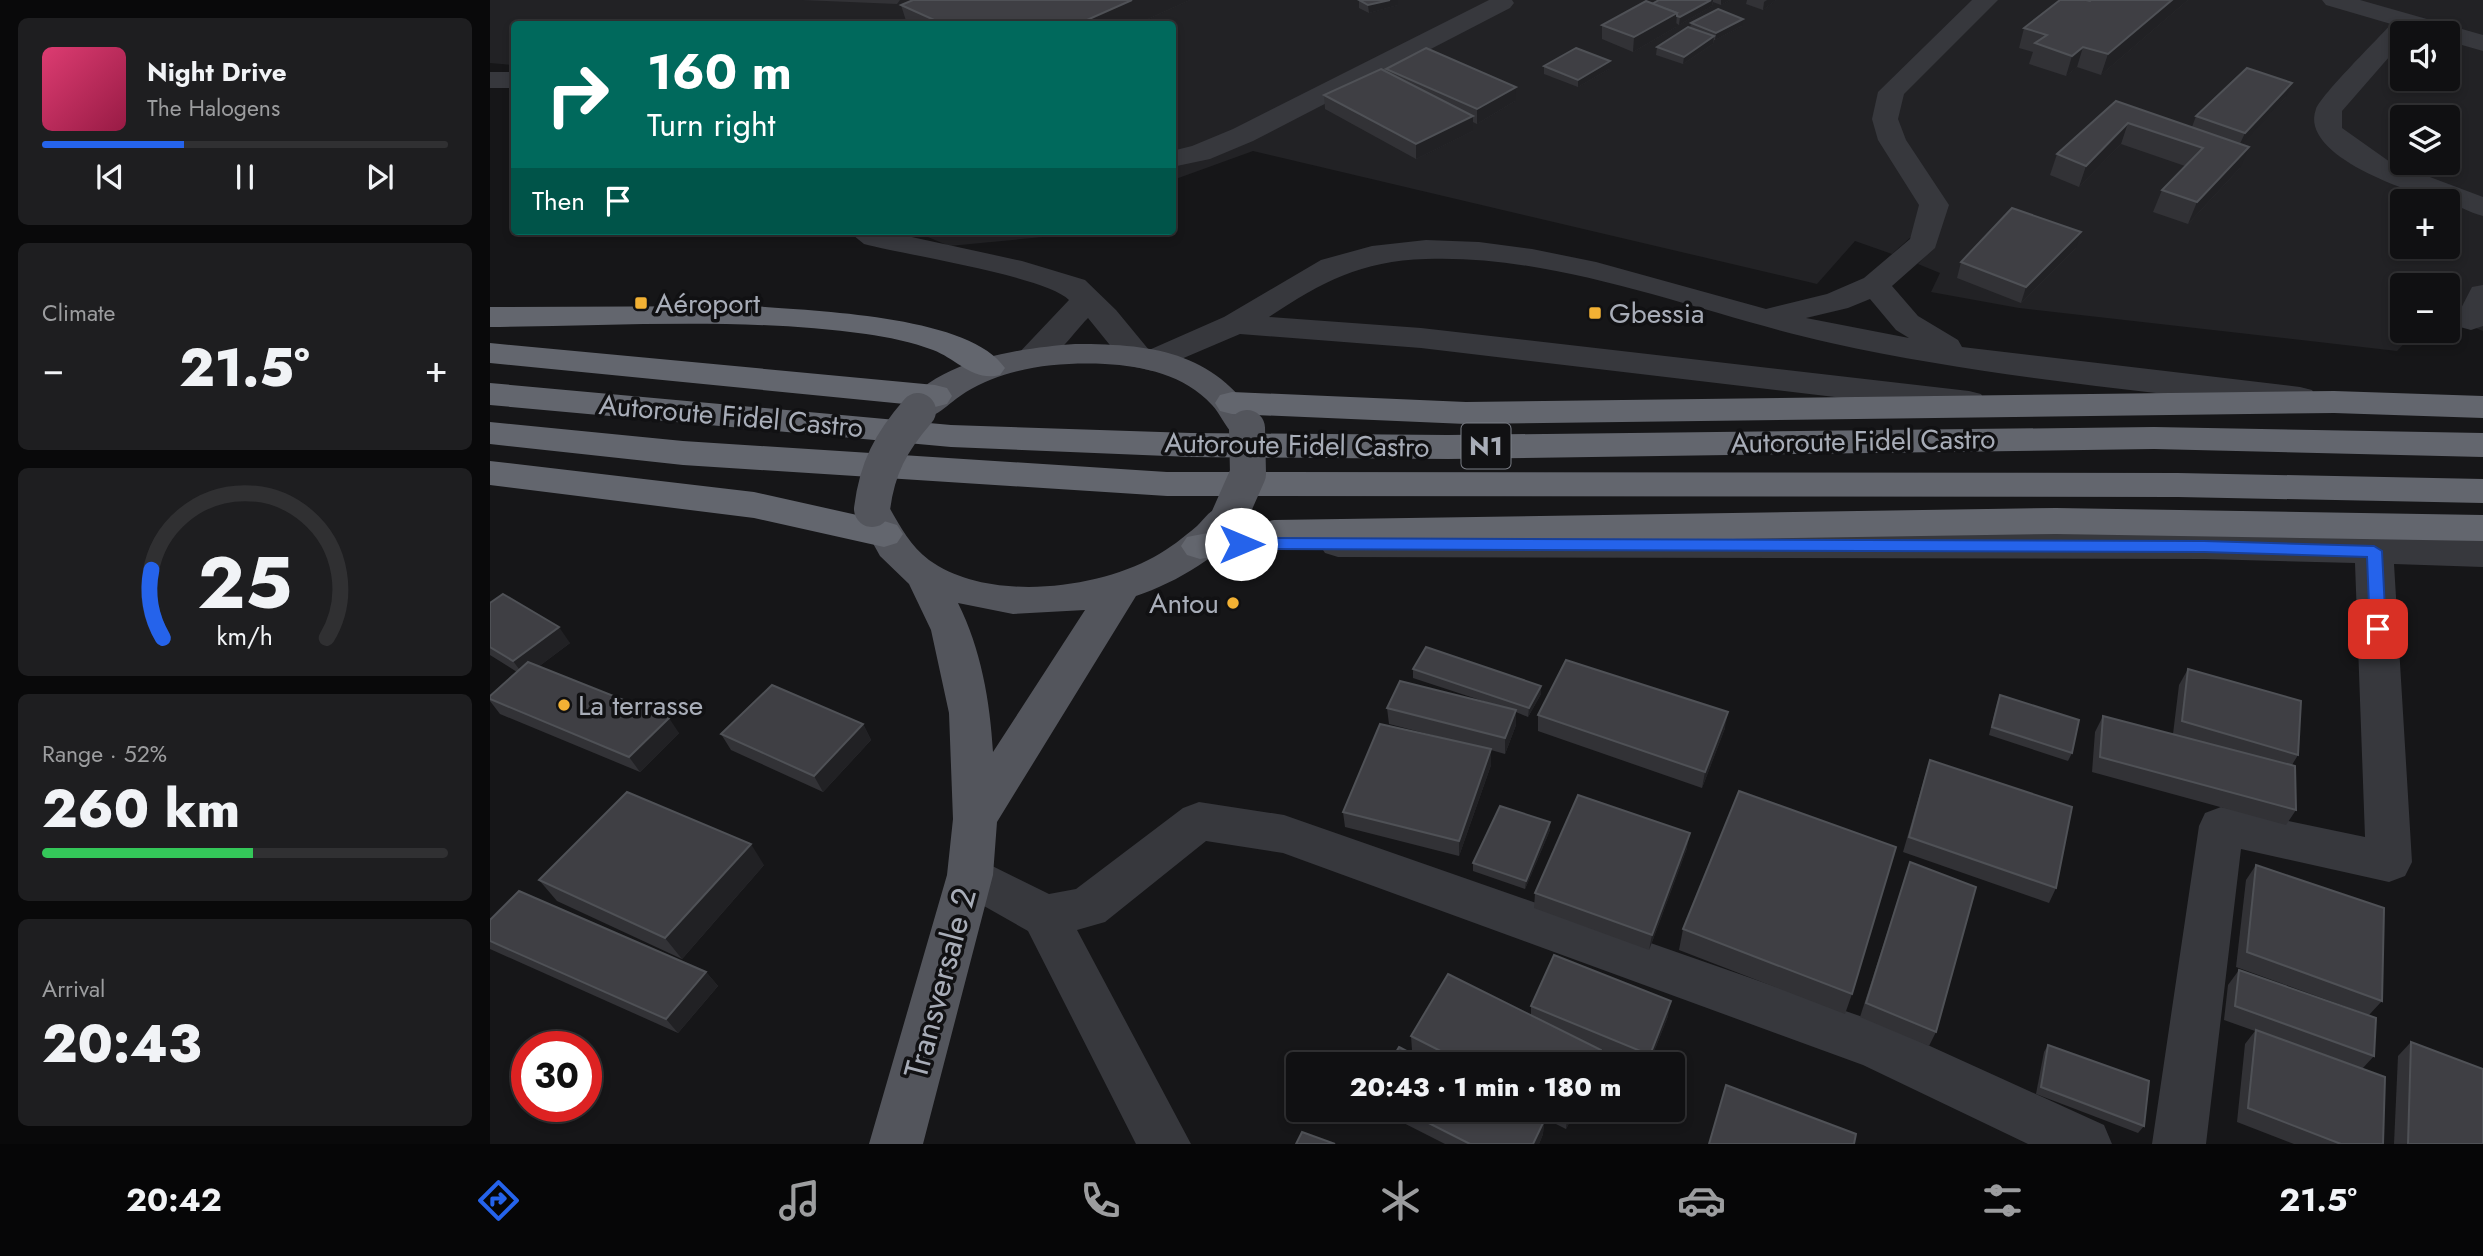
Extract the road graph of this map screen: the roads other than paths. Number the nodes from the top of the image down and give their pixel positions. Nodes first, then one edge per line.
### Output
1 (1986, 0) edge
2 (2334, 0) edge
3 (1502, 3) dead end
4 (2407, 21) edge
5 (2460, 36) edge
6 (2390, 40) edge
7 (2483, 43) edge
8 (490, 80) edge
9 (511, 80) edge
10 (490, 92) edge
11 (511, 92) edge
12 (1176, 158) edge
13 (2483, 207) edge
14 (871, 235) edge
15 (1875, 285) junction
16 (1088, 299) junction
17 (490, 317) edge
18 (1766, 318) junction
19 (1235, 324) junction
20 (490, 354) edge
21 (1032, 357) junction
22 (1146, 360) junction
23 (1972, 360) junction
24 (988, 368) junction
25 (490, 394) edge
26 (2334, 402) junction
27 (926, 403) junction
28 (1999, 406) junction
29 (2483, 407) edge
30 (1240, 416) junction
31 (490, 433) edge
32 (2483, 445) edge
33 (490, 473) edge
34 (2483, 491) edge
35 (878, 521) junction
36 (2483, 528) edge
37 (1214, 536) junction
38 (2374, 551) junction
39 (2483, 553) edge
40 (924, 575) junction
41 (1122, 587) junction
42 (975, 820) junction
43 (970, 875) junction
44 (1045, 916) junction
45 (896, 1144) edge
46 (1164, 1144) edge
47 (2085, 1144) edge
48 (2179, 1144) edge

1 - 15 street
2 - 4 street
3 - 12 street
5 - 7 street
6 - 13 street
8 - 9 street
10 - 11 street
14 - 16 street
15 - 18 street
15 - 23 street
16 - 21 street
16 - 22 street
17 - 24 highway
18 - 19 street
18 - 23 street
19 - 22 street
19 - 28 street
20 - 27 highway
21 - 22 main road
21 - 24 main road
22 - 30 main road
23 - 26 street
24 - 27 main road
25 - 32 highway, Autoroute Fidel Castro / N1
26 - 28 highway
26 - 29 highway
27 - 35 main road, bridge
28 - 30 highway
30 - 37 main road, bridge
31 - 34 highway, Autoroute Fidel Castro / N1
33 - 35 highway
35 - 40 main road
36 - 37 highway
37 - 38 street
37 - 41 main road
38 - 39 street
38 - 48 street
40 - 41 main road
40 - 42 main road, Transversale 2
41 - 42 main road, Transversale 2
42 - 43 main road, Transversale 2
43 - 44 street
43 - 45 main road, Transversale 2
44 - 46 street
44 - 47 street

